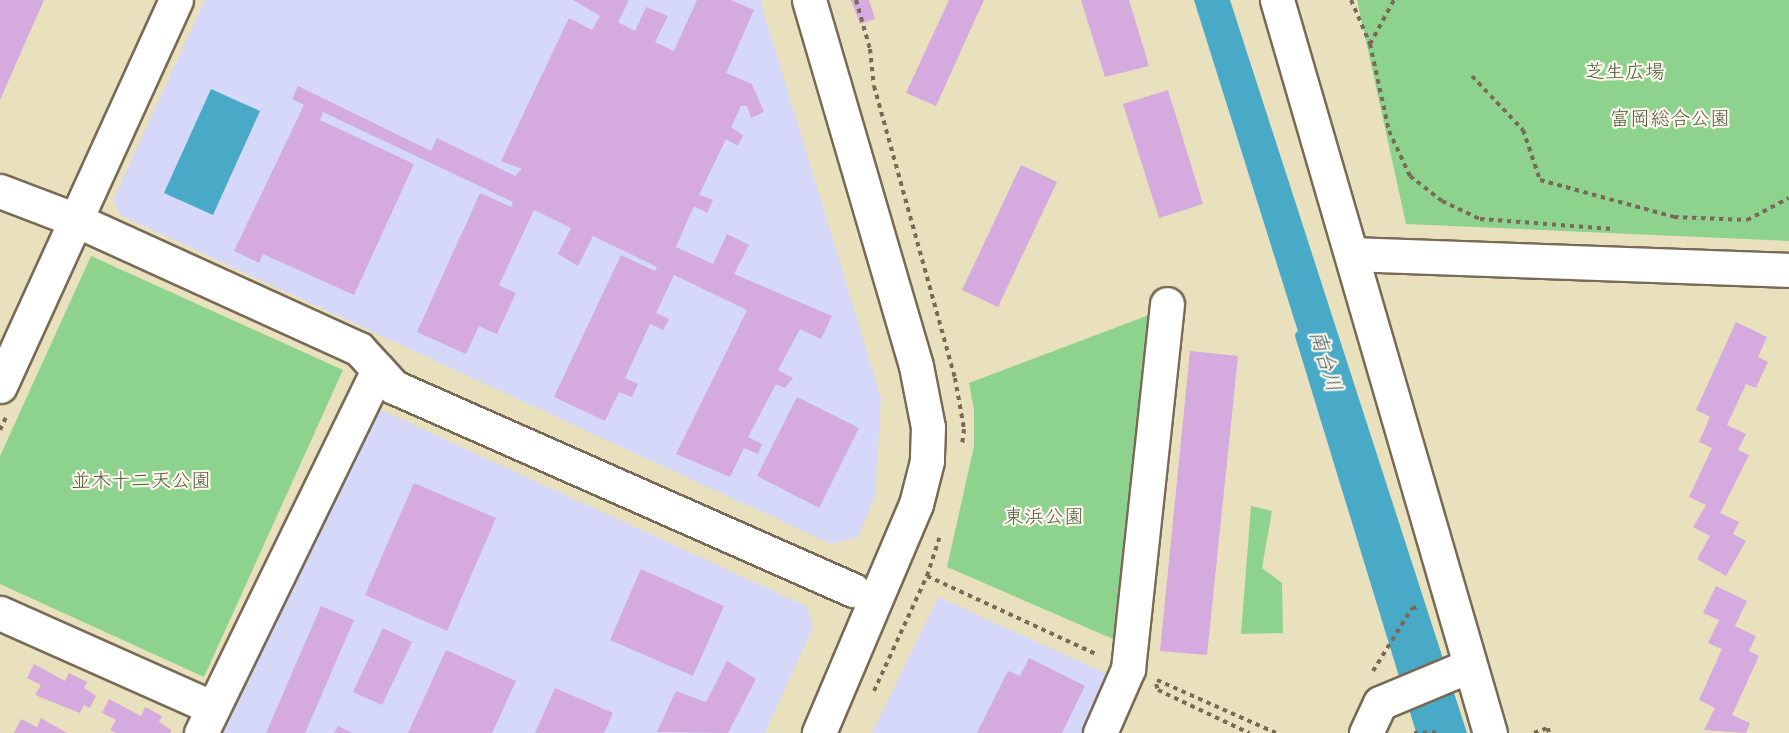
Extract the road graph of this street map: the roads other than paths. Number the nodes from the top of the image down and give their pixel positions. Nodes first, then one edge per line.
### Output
1 (176, 0) edge
2 (808, 0) edge
3 (1277, 0) edge
4 (0, 190) edge
5 (76, 220) junction
6 (1353, 254) junction
7 (1789, 270) edge
8 (1167, 304) dead end
9 (378, 369) junction
10 (0, 386) edge
11 (853, 590) dead end
12 (0, 613) edge
13 (1469, 666) junction
14 (207, 721) edge
15 (819, 733) edge
16 (1100, 733) edge
17 (1366, 733) edge
18 (1490, 733) edge

1 - 5 street
2 - 15 street
3 - 6 street
4 - 5 street
5 - 9 street
5 - 10 street
6 - 7 street
6 - 13 street
8 - 16 street
9 - 11 street
9 - 14 street
12 - 14 street
13 - 17 street
13 - 18 street

